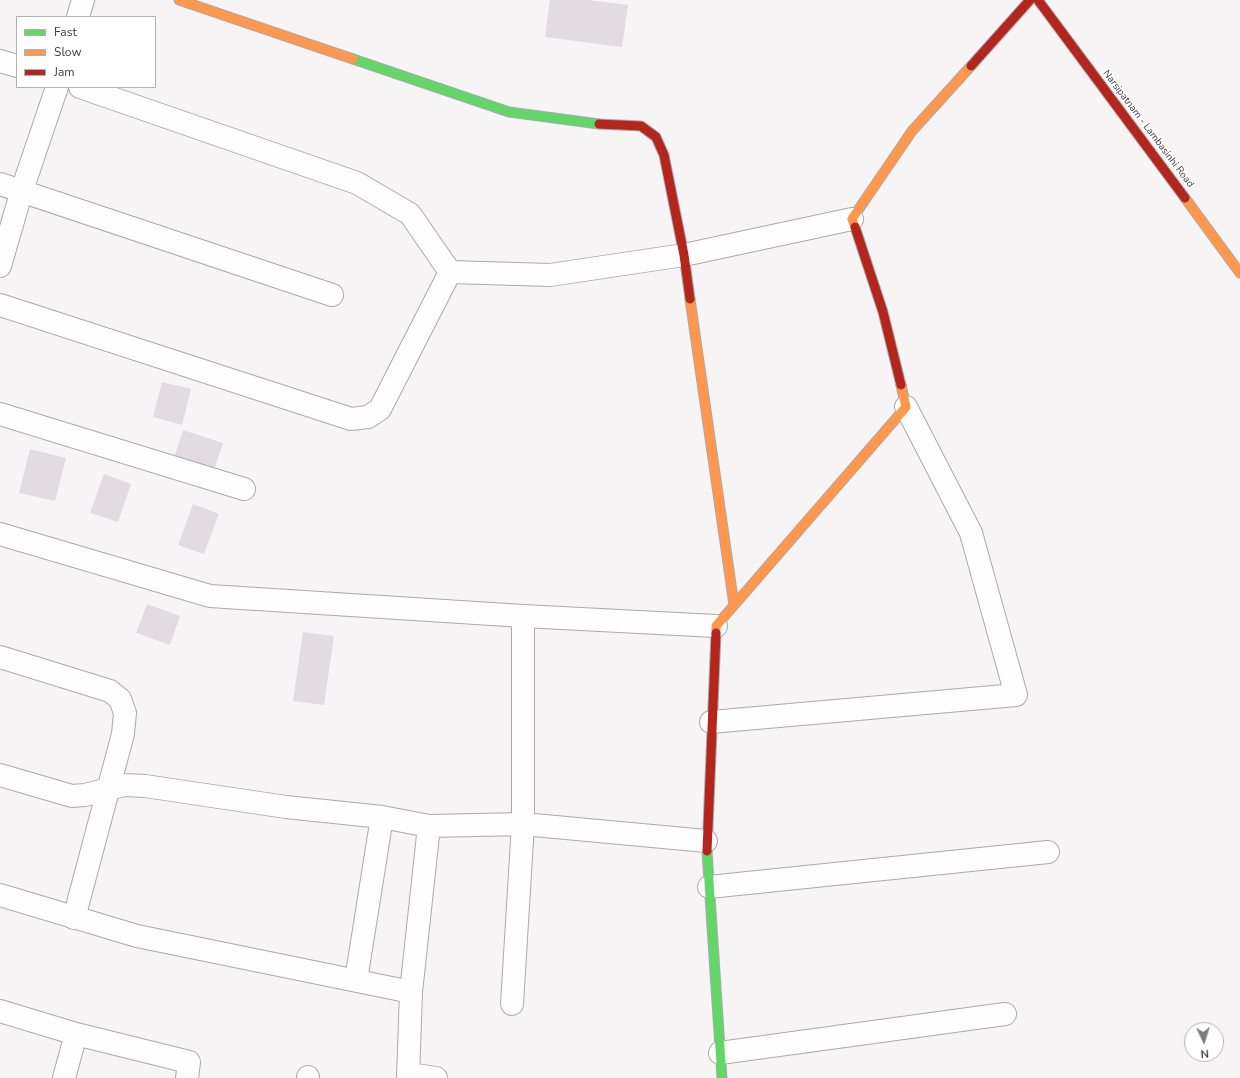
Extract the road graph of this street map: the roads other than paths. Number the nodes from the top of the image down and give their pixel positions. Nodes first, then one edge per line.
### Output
1 (83, 0) edge
2 (179, 0) edge
3 (1030, 0) edge
4 (1038, 0) edge
5 (78, 16) edge
6 (0, 61) edge
7 (16, 66) edge
8 (56, 88) edge
9 (83, 88) edge
10 (0, 184) edge
11 (22, 190) junction
12 (852, 219) junction
13 (1233, 252) edge
14 (684, 255) junction
15 (0, 266) edge
16 (450, 272) junction
17 (1240, 272) edge
18 (332, 295) dead end
19 (0, 305) edge
20 (906, 407) junction
21 (0, 414) edge
22 (244, 489) dead end
23 (0, 534) edge
24 (734, 605) junction
25 (523, 616) junction
26 (716, 626) junction
27 (0, 657) edge
28 (712, 722) junction
29 (0, 775) edge
30 (109, 789) junction
31 (382, 817) junction
32 (522, 824) junction
33 (429, 826) junction
34 (706, 841) junction
35 (1048, 852) dead end
36 (709, 887) junction
37 (0, 895) edge
38 (74, 918) junction
39 (356, 980) junction
40 (410, 992) junction
41 (512, 1004) dead end
42 (0, 1011) edge
43 (1005, 1014) dead end
44 (76, 1034) junction
45 (720, 1053) junction
46 (409, 1076) edge
47 (64, 1078) edge
48 (187, 1078) edge
49 (436, 1078) edge
50 (722, 1078) edge

1 - 5 street
2 - 14 street
3 - 12 street
4 - 13 street, Narsipatnam - Lambasinhi Road
6 - 7 street
8 - 11 street
9 - 16 street
10 - 11 street
11 - 15 street
11 - 18 street
12 - 14 street
12 - 20 street
13 - 17 street, Narsipatnam - Lambasinhi Road
14 - 16 street
14 - 24 street
16 - 19 street
20 - 24 street
20 - 28 street
21 - 22 street
23 - 25 street
24 - 26 street
25 - 26 street
25 - 32 street
26 - 28 street
27 - 30 street
28 - 34 street
29 - 30 street
30 - 31 street
30 - 38 street
31 - 33 street
31 - 39 street
32 - 33 street
32 - 34 street
32 - 41 street
33 - 40 street
34 - 36 street
35 - 36 street
36 - 45 street
37 - 38 street
38 - 39 street
39 - 40 street
40 - 46 street
42 - 44 street
43 - 45 street
44 - 47 street
44 - 48 street
45 - 50 street
46 - 49 street

